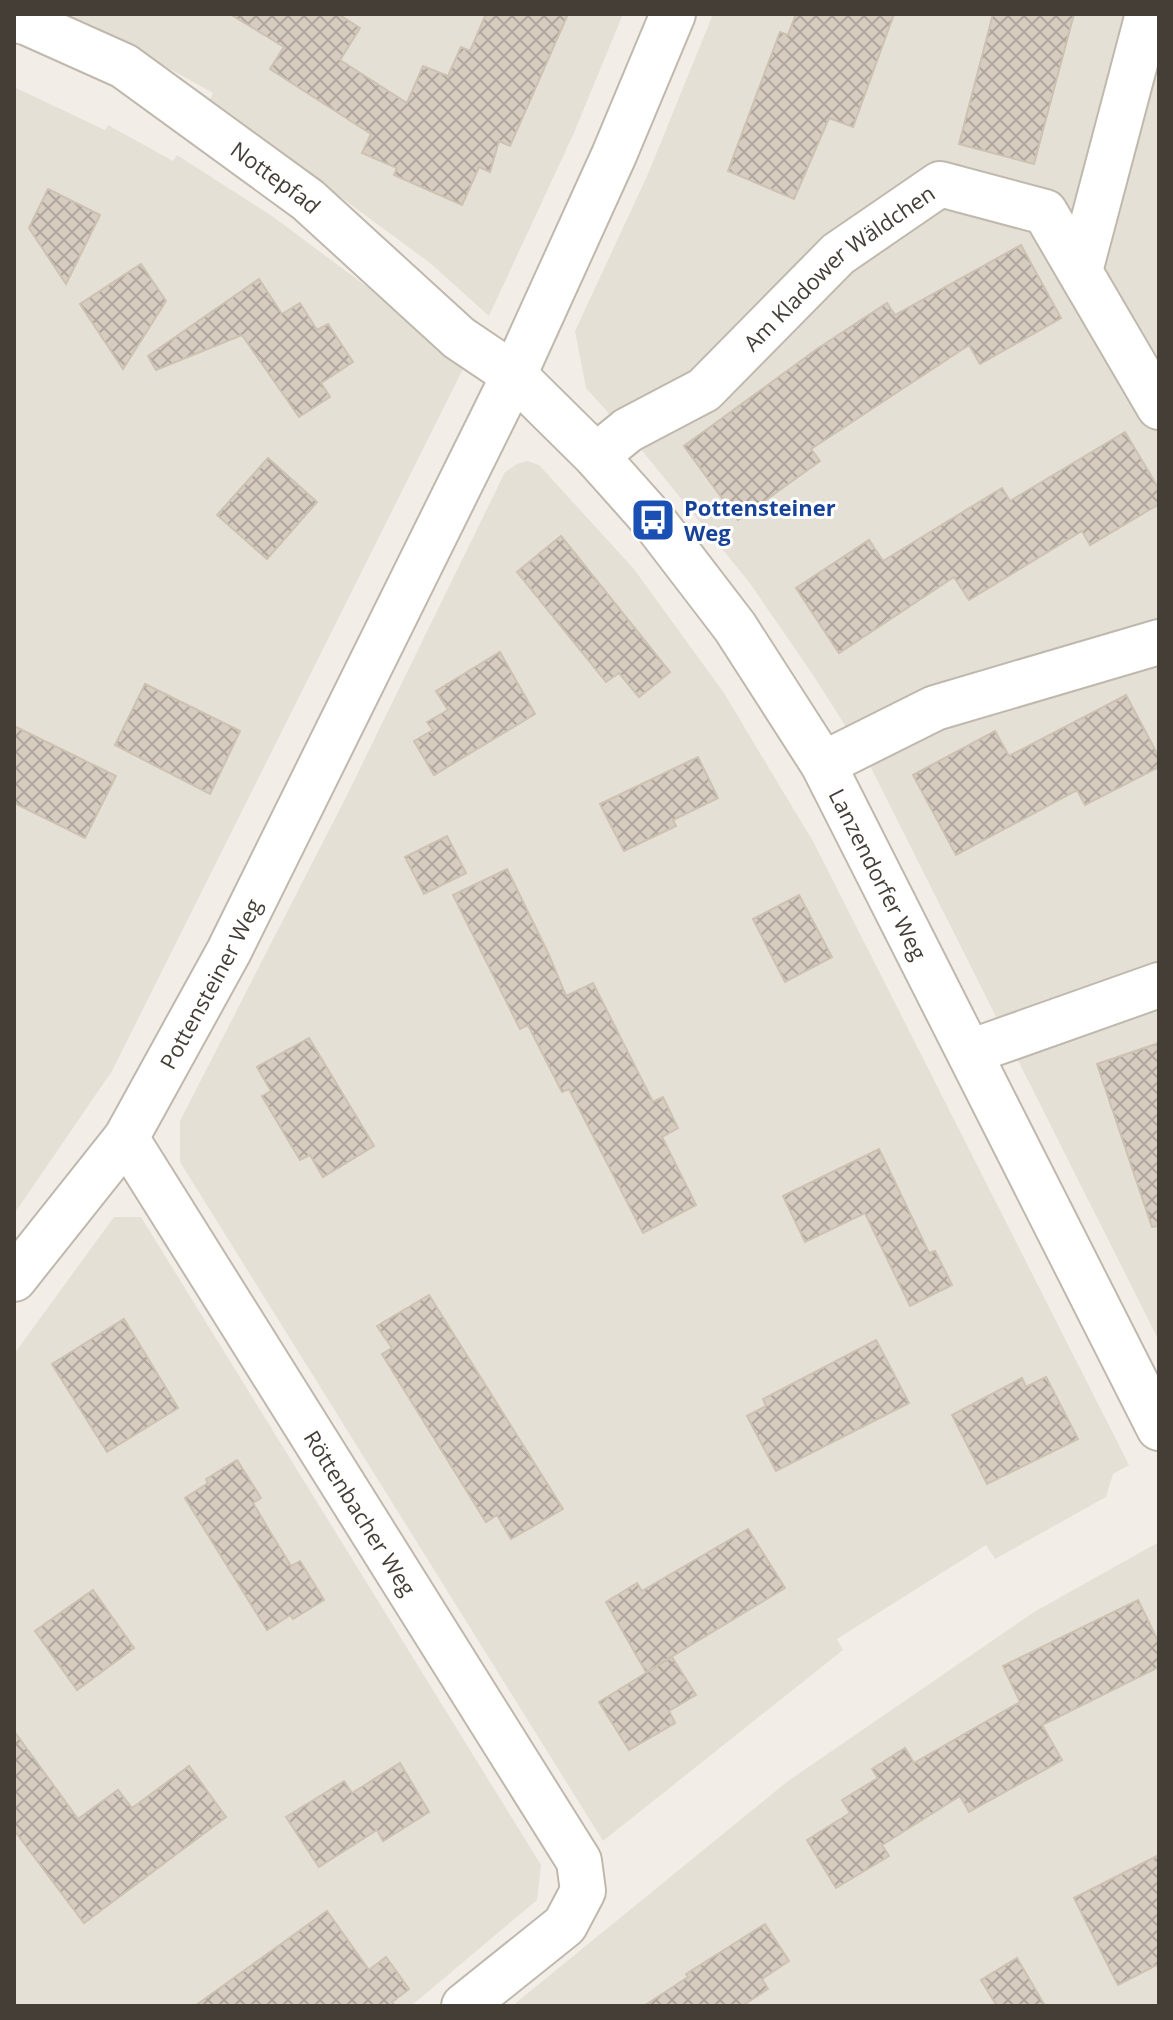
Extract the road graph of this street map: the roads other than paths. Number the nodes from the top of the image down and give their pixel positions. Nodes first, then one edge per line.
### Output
1 (673, 14) edge
2 (1148, 14) edge
3 (14, 19) edge
4 (1080, 271) junction
5 (514, 375) junction
6 (1159, 407) edge
7 (596, 456) junction
8 (1159, 642) edge
9 (823, 764) junction
10 (1159, 985) edge
11 (970, 1052) junction
12 (126, 1138) junction
13 (14, 1279) edge
14 (1159, 1428) edge
15 (464, 2006) edge

1 - 5 street, Pottensteiner Weg
2 - 4 street
3 - 5 street, Nottepfad
4 - 6 street, Am Kladower Wäldchen
4 - 7 street, Am Kladower Wäldchen
5 - 7 street, Lanzendorfer Weg
5 - 12 street, Pottensteiner Weg
7 - 9 street, Lanzendorfer Weg
8 - 9 street
9 - 11 street, Lanzendorfer Weg
10 - 11 street
11 - 14 street, Lanzendorfer Weg
12 - 13 street, Pottensteiner Weg
12 - 15 street, Röttenbacher Weg

